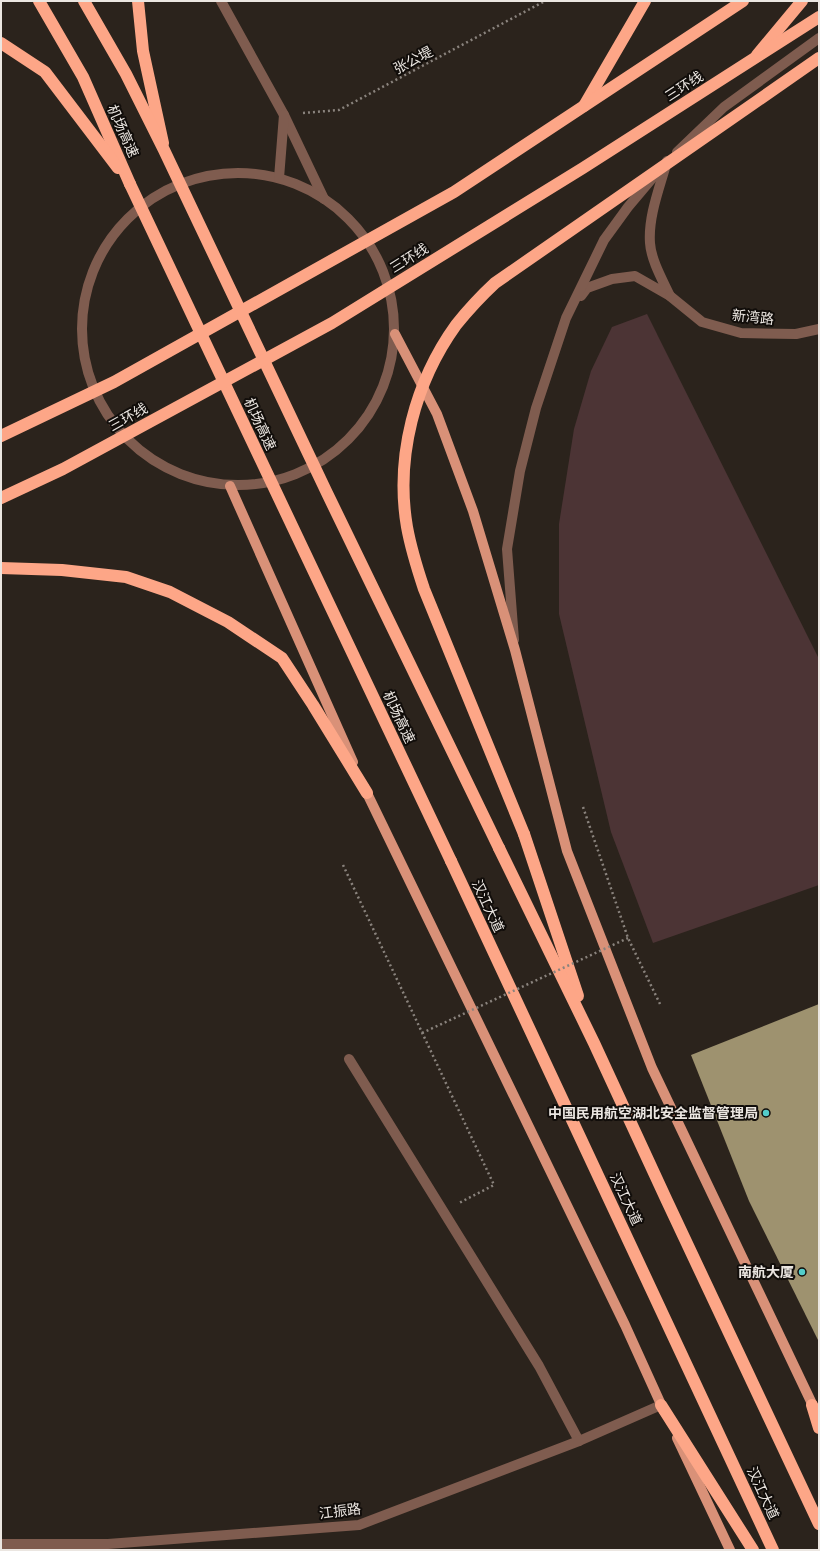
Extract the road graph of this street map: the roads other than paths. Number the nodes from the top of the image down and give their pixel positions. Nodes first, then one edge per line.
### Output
1 (39, 1) edge
2 (84, 1) edge
3 (138, 1) edge
4 (221, 1) edge
5 (644, 1) edge
6 (743, 1) edge
7 (802, 1) edge
8 (819, 17) edge
9 (819, 38) edge
10 (1, 43) edge
11 (819, 58) edge
12 (753, 59) junction
13 (584, 106) junction
14 (284, 115) junction
15 (164, 150) junction
16 (667, 161) junction
17 (279, 178) junction
18 (130, 184) junction
19 (324, 199) junction
20 (670, 296) junction
21 (566, 318) junction
22 (819, 329) edge
23 (395, 334) junction
24 (1, 436) edge
25 (230, 486) junction
26 (1, 498) edge
27 (1, 568) edge
28 (515, 650) junction
29 (367, 793) junction
30 (451, 861) joint
31 (594, 1043) junction
32 (349, 1059) dead end
33 (816, 1404) edge
34 (661, 1405) junction
35 (819, 1420) edge
36 (819, 1428) edge
37 (579, 1440) junction
38 (819, 1524) edge
39 (1, 1544) edge
40 (730, 1550) edge
41 (753, 1550) edge
42 (773, 1550) edge

1 - 18 highway, 机场高速
2 - 15 highway, bridge
3 - 15 highway, bridge
4 - 14 street
5 - 13 highway
6 - 13 highway, bridge
7 - 12 highway
8 - 12 highway, 三环线, bridge
9 - 16 street
10 - 18 highway
11 - 31 highway, bridge
12 - 26 highway, 三环线, bridge
13 - 24 highway, bridge
14 - 17 street
14 - 19 street
15 - 31 highway, bridge
16 - 20 street
16 - 21 street
17 - 19 street
17 - 25 street
18 - 30 highway, 机场高速, bridge
19 - 23 street
20 - 21 street, 新湾路
20 - 22 street, 新湾路
21 - 28 street
23 - 25 street
23 - 28 main road
25 - 29 main road
27 - 29 highway
28 - 33 main road
29 - 34 main road
30 - 42 highway, 汉江大道
31 - 38 highway
32 - 37 street
33 - 35 main road
33 - 36 highway
34 - 37 street, 江振路
34 - 40 main road
34 - 41 highway
37 - 39 street, 江振路

